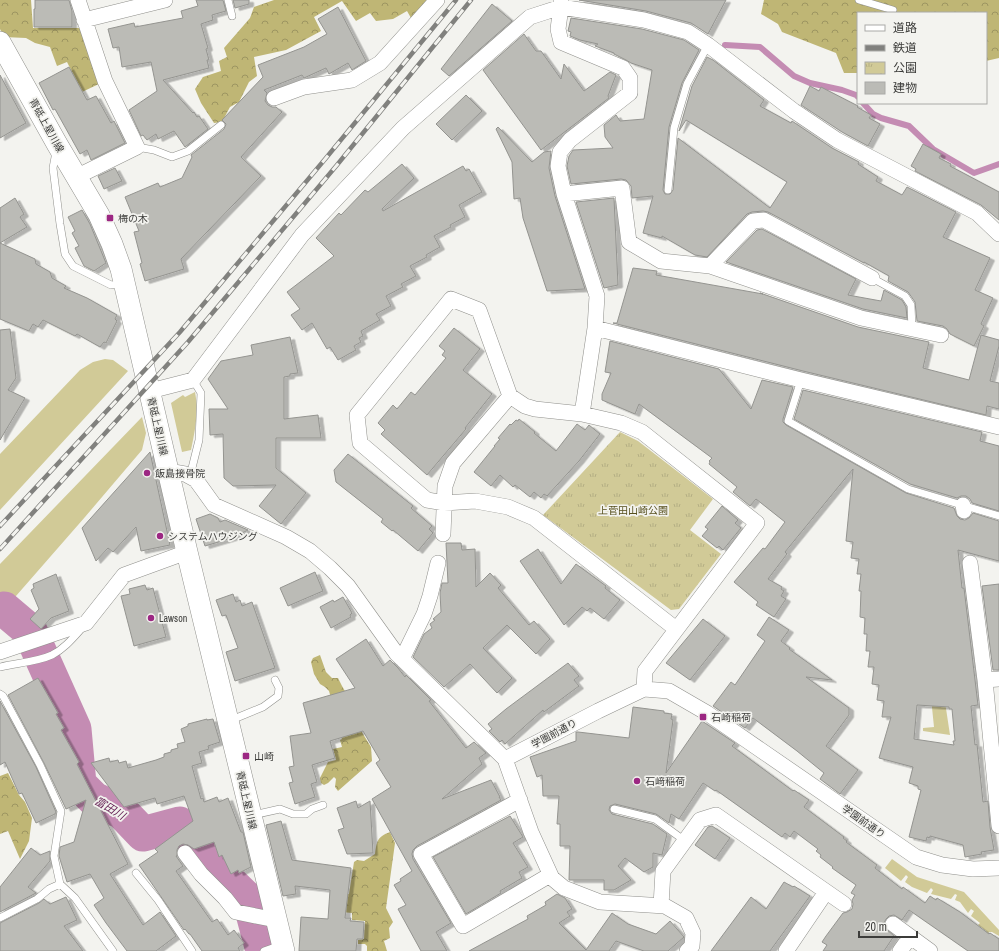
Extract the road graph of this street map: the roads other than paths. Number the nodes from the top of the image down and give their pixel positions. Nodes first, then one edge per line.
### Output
1 (78, 0) edge
2 (165, 0) edge
3 (228, 0) edge
4 (437, 0) edge
5 (859, 0) edge
6 (565, 3) edge
7 (893, 10) dead end
8 (232, 16) dead end
9 (84, 20) junction
10 (0, 42) edge
11 (708, 45) junction
12 (274, 98) dead end
13 (221, 125) dead end
14 (57, 144) junction
15 (137, 147) junction
16 (76, 177) junction
17 (668, 190) dead end
18 (564, 194) junction
19 (999, 234) edge
20 (710, 266) junction
21 (872, 278) joint
22 (125, 284) junction
23 (595, 328) junction
24 (912, 328) junction
25 (941, 335) dead end
26 (193, 380) junction
27 (801, 380) junction
28 (150, 391) junction
29 (510, 396) junction
30 (582, 414) junction
31 (999, 426) edge
32 (168, 471) junction
33 (190, 476) junction
34 (444, 503) junction
35 (999, 516) edge
36 (443, 534) dead end
37 (187, 552) junction
38 (438, 563) dead end
39 (970, 563) dead end
40 (86, 623) junction
41 (676, 628) junction
42 (0, 652) edge
43 (402, 659) junction
44 (0, 667) edge
45 (992, 679) edge
46 (275, 680) dead end
47 (644, 689) junction
48 (0, 694) edge
49 (228, 722) junction
50 (505, 759) junction
51 (520, 800) junction
52 (323, 805) dead end
53 (614, 809) dead end
54 (250, 815) junction
55 (999, 826) edge
56 (685, 841) junction
57 (185, 853) dead end
58 (999, 868) edge
59 (136, 873) dead end
60 (550, 875) junction
61 (60, 884) junction
62 (826, 892) junction
63 (844, 904) dead end
64 (660, 906) junction
65 (0, 918) edge
66 (276, 920) junction
67 (893, 924) dead end
68 (910, 937) junction
69 (275, 949) edge
70 (113, 951) edge
71 (192, 951) edge
72 (687, 951) edge
73 (786, 951) edge
74 (900, 951) edge
75 (930, 951) edge

1 - 9 street
2 - 9 street
3 - 8 lane
4 - 12 street
5 - 7 lane
6 - 11 street
6 - 18 street
6 - 26 street
9 - 15 street
10 - 14 main road, 青砥上星川線
11 - 17 lane
11 - 19 street
13 - 15 lane
14 - 16 main road, 青砥上星川線
14 - 22 lane
15 - 16 street
16 - 22 main road, 青砥上星川線
18 - 20 street
18 - 23 street
20 - 21 street
20 - 24 street
21 - 24 lane
22 - 28 main road, 青砥上星川線
23 - 27 street
23 - 30 street
24 - 25 street
26 - 28 street
26 - 33 lane
27 - 31 street
27 - 35 lane
28 - 32 main road, 青砥上星川線
29 - 30 street
29 - 34 street
29 - 34 street
30 - 41 street
32 - 33 street
32 - 37 main road, 青砥上星川線
33 - 43 street
34 - 36 street
34 - 41 street
37 - 40 street
37 - 49 main road, 青砥上星川線
38 - 43 street
39 - 45 street
40 - 42 street
40 - 44 lane
41 - 47 street
43 - 50 street
45 - 55 street
46 - 49 lane
47 - 50 street, 学園前通り
47 - 58 street, 学園前通り
48 - 61 lane
49 - 54 main road, 青砥上星川線
50 - 51 street
51 - 60 street
51 - 60 street
52 - 54 lane
53 - 56 lane
54 - 66 main road, 青砥上星川線
56 - 62 street
56 - 64 street
57 - 66 street
59 - 71 lane
60 - 64 street
61 - 65 lane
61 - 70 lane
62 - 63 street
62 - 73 street
64 - 72 street
66 - 69 main road, 青砥上星川線
67 - 68 street
68 - 74 street
68 - 75 street

